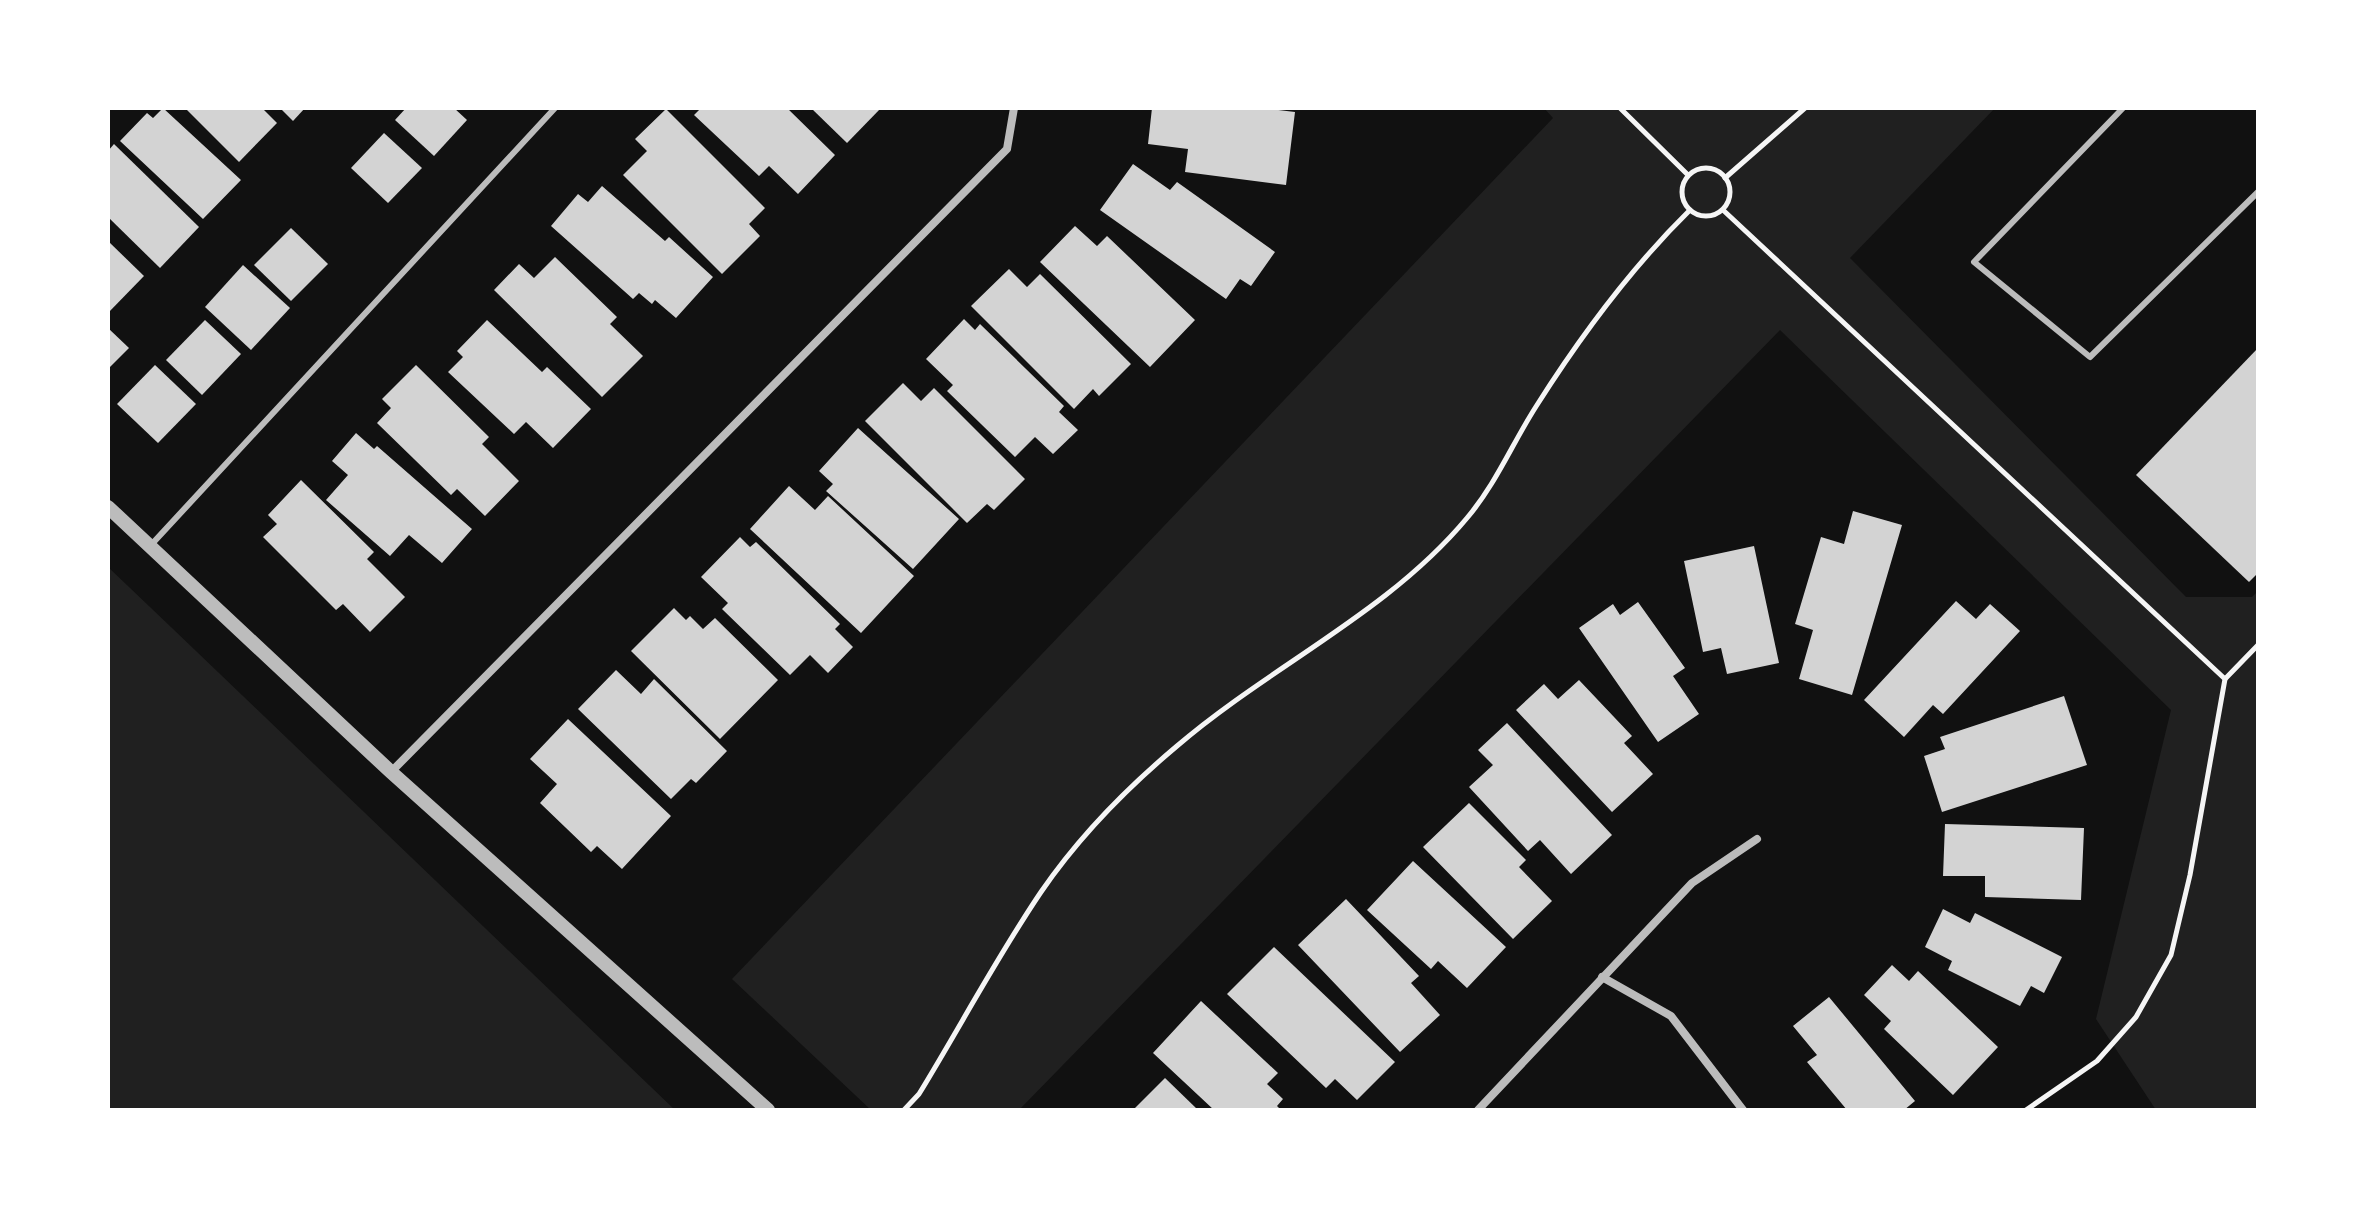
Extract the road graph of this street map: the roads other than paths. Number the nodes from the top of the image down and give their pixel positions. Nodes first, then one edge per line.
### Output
1 (555, 108) edge
2 (1014, 108) edge
3 (2123, 108) edge
4 (2258, 192) edge
5 (108, 507) edge
6 (151, 545) junction
7 (391, 772) junction
8 (1757, 839) dead end
9 (1602, 977) junction
10 (768, 1110) edge
11 (1478, 1110) edge
12 (1743, 1110) edge

1 - 6 lane
2 - 7 street
3 - 4 lane
5 - 6 street
6 - 7 street
7 - 10 street
8 - 9 street
9 - 11 street
9 - 12 street

